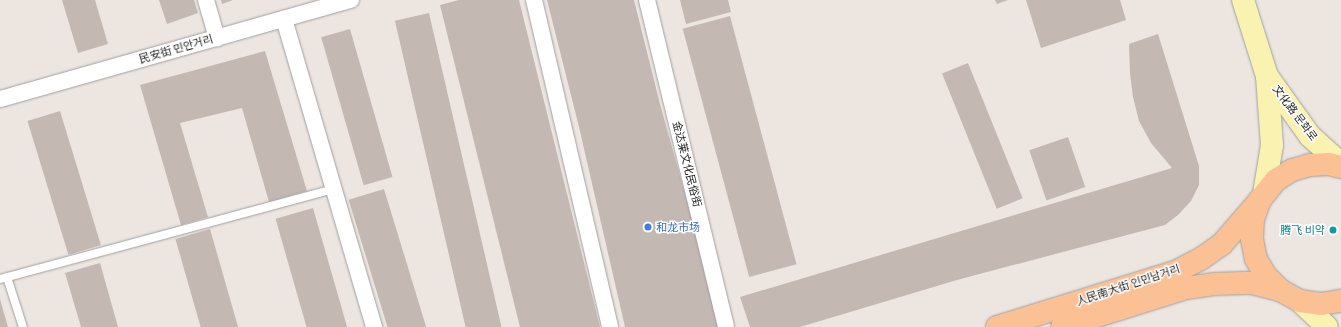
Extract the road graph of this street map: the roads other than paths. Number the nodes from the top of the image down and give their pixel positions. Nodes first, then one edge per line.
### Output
1 (206, 0) edge
2 (352, 0) edge
3 (534, 0) edge
4 (647, 0) edge
5 (1243, 0) edge
6 (284, 19) junction
7 (218, 38) junction
8 (1267, 76) junction
9 (0, 99) edge
10 (1341, 164) edge
11 (1341, 167) edge
12 (334, 189) junction
13 (1262, 197) junction
14 (4, 278) edge
15 (1280, 290) junction
16 (1300, 301) junction
17 (1341, 301) edge
18 (23, 327) edge
19 (374, 327) edge
20 (610, 327) edge
21 (726, 327) edge
22 (997, 327) edge
23 (1062, 327) edge
24 (1327, 327) edge

1 - 7 street
2 - 6 street, 民安街 민안거리
3 - 20 street
4 - 21 street, 金达莱文化民俗街
5 - 8 main road, 文化路 문화로
6 - 7 street, 民安街 민안거리
6 - 12 street
7 - 9 street, 民安街 민안거리
8 - 10 main road, 文化路 문화로
8 - 13 main road, 文化路 문화로
11 - 13 main road, 人民南大街 인민남거리
12 - 14 lane
12 - 19 street
13 - 15 main road
13 - 22 main road, 人民南大街 인민남거리
14 - 18 lane
15 - 16 main road
15 - 23 main road, 人民南大街 인민남거리
16 - 17 main road
16 - 24 main road

